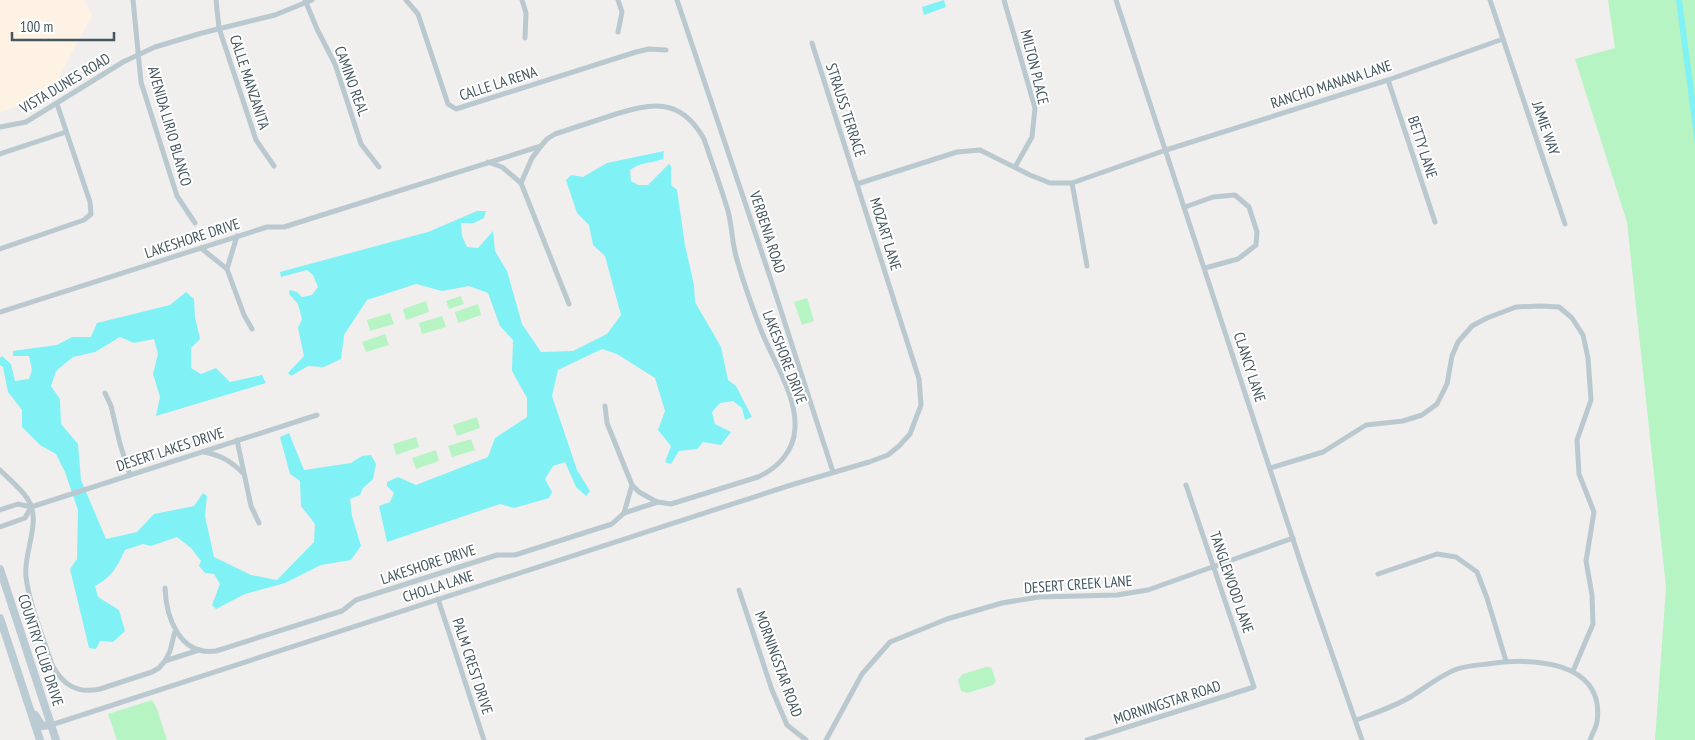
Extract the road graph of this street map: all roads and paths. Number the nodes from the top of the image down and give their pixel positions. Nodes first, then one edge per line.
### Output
1 (133, 0) edge
2 (216, 0) edge
3 (312, 0) edge
4 (406, 0) edge
5 (522, 0) edge
6 (618, 0) edge
7 (677, 0) edge
8 (1004, 0) edge
9 (1116, 0) edge
10 (1490, 0) edge
11 (306, 2) edge
12 (219, 28) junction
13 (618, 32) dead end
14 (525, 38) dead end
15 (1503, 40) junction
16 (812, 43) dead end
17 (666, 50) dead end
18 (138, 55) junction
19 (1388, 80) junction
20 (57, 104) junction
21 (0, 128) edge
22 (66, 132) junction
23 (541, 146) junction
24 (1166, 150) junction
25 (0, 154) edge
26 (488, 162) junction
27 (274, 166) dead end
28 (379, 167) dead end
29 (1015, 167) junction
30 (521, 183) junction
31 (1072, 183) junction
32 (857, 184) junction
33 (1185, 206) junction
34 (1435, 222) dead end
35 (195, 223) dead end
36 (1565, 224) dead end
37 (237, 236) junction
38 (201, 248) junction
39 (0, 249) edge
40 (1087, 266) dead end
41 (1205, 268) junction
42 (226, 269) junction
43 (569, 304) dead end
44 (0, 312) edge
45 (252, 329) dead end
46 (105, 393) dead end
47 (605, 406) dead end
48 (317, 415) dead end
49 (237, 440) junction
50 (201, 452) junction
51 (1270, 468) junction
52 (0, 470) edge
53 (833, 472) junction
54 (244, 474) junction
55 (130, 475) junction
56 (632, 484) junction
57 (1186, 486) dead end
58 (658, 502) junction
59 (31, 507) junction
60 (0, 510) edge
61 (624, 512) junction
62 (259, 523) dead end
63 (0, 527) edge
64 (1293, 538) junction
65 (1212, 566) junction
66 (0, 569) edge
67 (1378, 574) dead end
68 (165, 588) dead end
69 (739, 590) dead end
70 (438, 600) junction
71 (0, 618) edge
72 (175, 630) junction
73 (200, 650) junction
74 (165, 661) junction
75 (1506, 661) junction
76 (1573, 671) junction
77 (1254, 687) joint
78 (24, 693) junction
79 (1356, 720) junction
80 (51, 725) junction
81 (40, 740) edge
82 (56, 740) edge
83 (484, 740) edge
84 (806, 740) edge
85 (826, 740) edge
86 (1087, 740) edge
87 (1362, 740) edge
88 (1590, 740) edge

1 - 18 street, AVENIDA LIRIO BLANCO
2 - 12 street, CALLE MANZANITA
3 - 11 street, VISTA DUNES ROAD
4 - 17 street, CALLE LA RENA
5 - 14 street
6 - 13 street
7 - 53 street, VERBENIA ROAD
8 - 29 street, MILTON PLACE
9 - 24 street, CLANCY LANE
10 - 15 street, JAMIE WAY
11 - 12 street, VISTA DUNES ROAD
11 - 28 street, CAMINO REAL
12 - 18 street, VISTA DUNES ROAD
12 - 27 street, CALLE MANZANITA
15 - 19 street, RANCHO MANANA LANE
15 - 36 street, JAMIE WAY
16 - 32 street, STRAUSS TERRACE
18 - 20 street, VISTA DUNES ROAD
18 - 35 street, AVENIDA LIRIO BLANCO
19 - 24 street, RANCHO MANANA LANE
19 - 34 street, BETTY LANE
20 - 21 street, VISTA DUNES ROAD
20 - 22 street
22 - 25 street
22 - 39 street
23 - 26 street, LAKESHORE DRIVE
23 - 30 street
23 - 58 street, LAKESHORE DRIVE
24 - 31 street, MOZART LANE
24 - 33 street, CLANCY LANE
26 - 30 street
26 - 37 street, LAKESHORE DRIVE
29 - 31 street, MOZART LANE
29 - 32 street, MOZART LANE
30 - 43 street
31 - 40 street
32 - 53 street, MOZART LANE
33 - 41 street, CLANCY LANE
33 - 41 street
37 - 38 street, LAKESHORE DRIVE
37 - 42 street
38 - 42 street
38 - 44 street, LAKESHORE DRIVE
41 - 51 street, CLANCY LANE
42 - 45 street
46 - 55 street
47 - 56 street
48 - 49 street, DESERT LAKES DRIVE
49 - 50 street, DESERT LAKES DRIVE
49 - 54 street
50 - 54 street
50 - 55 street, DESERT LAKES DRIVE
51 - 64 street, CLANCY LANE
51 - 76 street
52 - 59 street
53 - 70 street, CHOLLA LANE
54 - 62 street
55 - 59 street, DESERT LAKES DRIVE
56 - 58 street
56 - 61 street
57 - 65 street, TANGLEWOOD LANE
58 - 61 street, LAKESHORE DRIVE
59 - 60 street, DESERT LAKES DRIVE
59 - 63 street, DESERT LAKES DRIVE
59 - 74 street, LAKESHORE DRIVE
61 - 73 street, LAKESHORE DRIVE
64 - 65 street, DESERT CREEK LANE
64 - 79 street, CLANCY LANE
65 - 77 street, TANGLEWOOD LANE
65 - 85 street, DESERT CREEK LANE
66 - 80 main road, COUNTRY CLUB DRIVE
67 - 75 street
68 - 72 street
69 - 84 street, MORNINGSTAR ROAD
70 - 80 street, CHOLLA LANE
70 - 83 street, PALM CREST DRIVE
71 - 78 main road, COUNTRY CLUB DRIVE
72 - 73 street
72 - 74 street
73 - 74 street, LAKESHORE DRIVE
75 - 76 street
75 - 79 street
76 - 88 street
77 - 86 street, MORNINGSTAR ROAD
78 - 80 main road
78 - 81 main road, COUNTRY CLUB DRIVE
79 - 87 street, CLANCY LANE
80 - 82 main road, COUNTRY CLUB DRIVE

